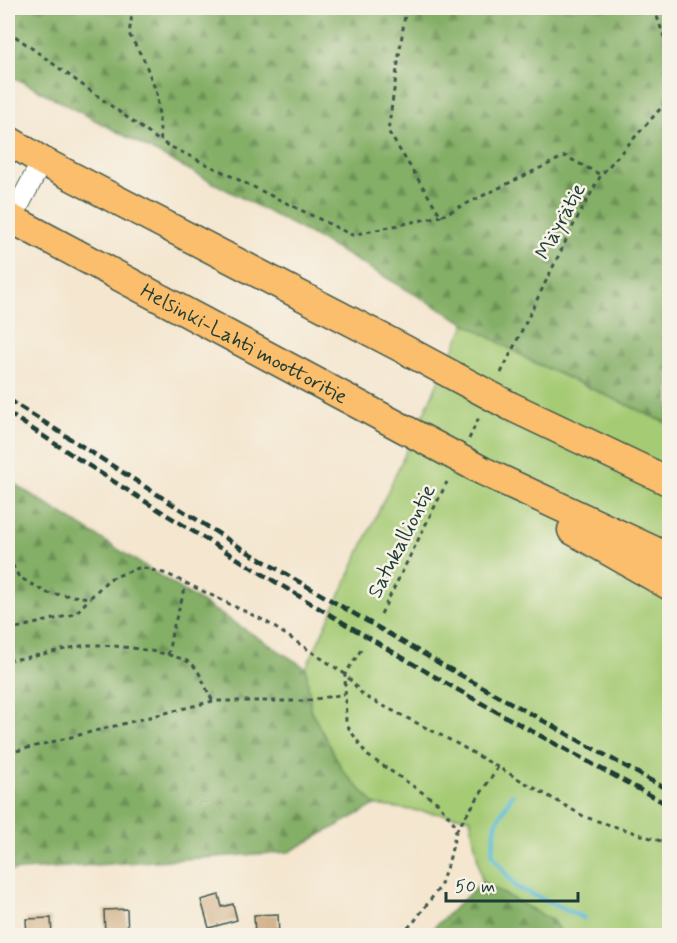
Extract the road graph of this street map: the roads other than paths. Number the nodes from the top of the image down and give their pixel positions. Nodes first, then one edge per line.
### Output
1 (8, 140) edge
2 (42, 161) junction
3 (9, 218) edge
4 (483, 471) junction
5 (669, 482) edge
6 (669, 558) edge
7 (669, 586) edge

1 - 2 highway
2 - 3 lane
2 - 5 highway
3 - 4 highway, Helsinki-Lahti moottoritie
4 - 6 highway
4 - 7 highway

